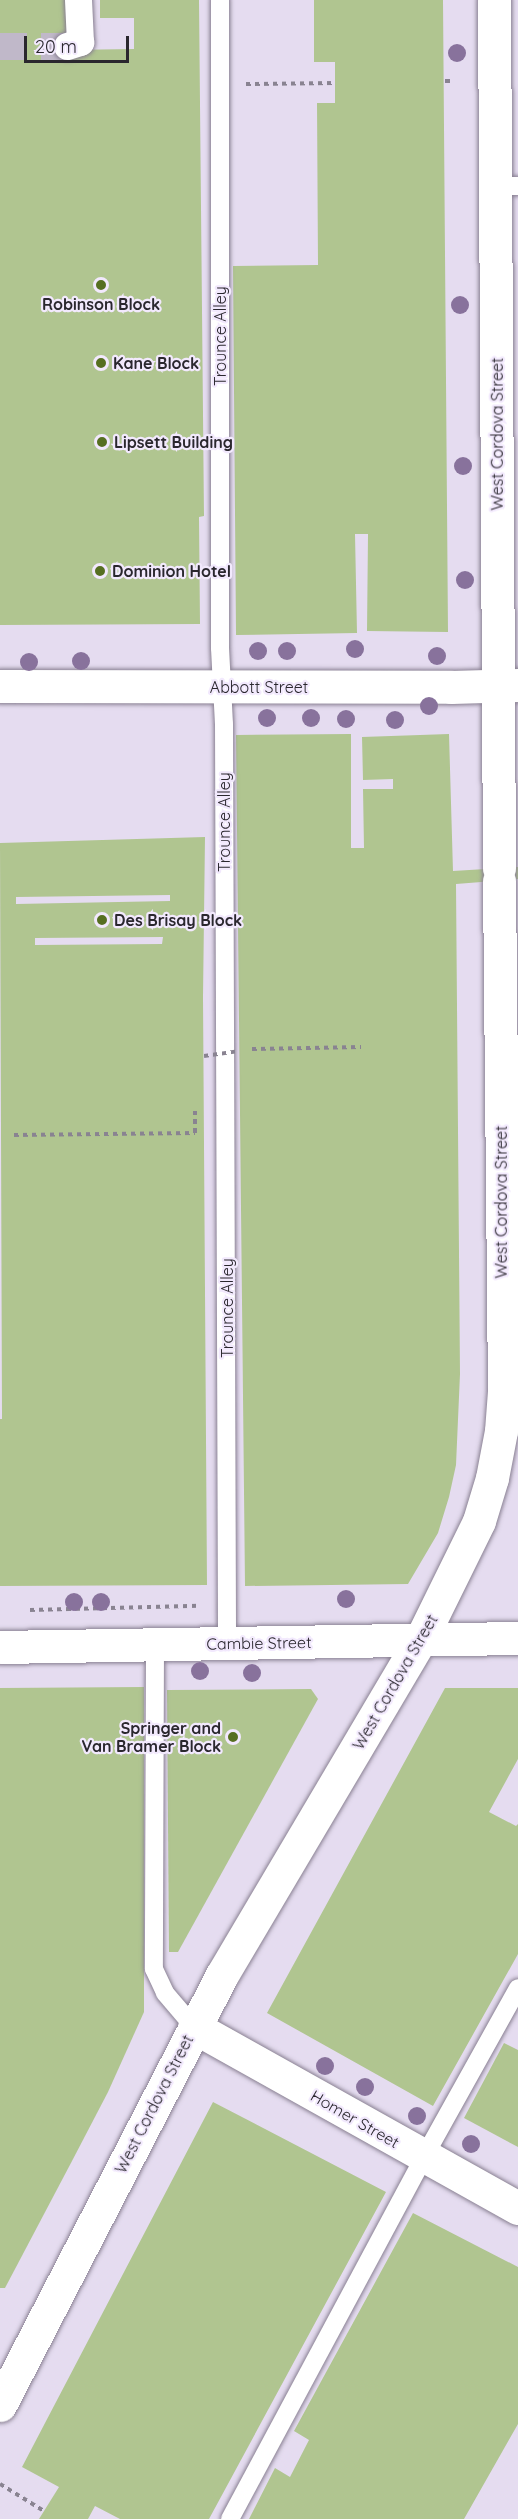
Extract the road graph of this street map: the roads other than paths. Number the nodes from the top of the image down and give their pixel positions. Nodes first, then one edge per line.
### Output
1 (78, 0) edge
2 (220, 0) edge
3 (494, 0) edge
4 (67, 46) dead end
5 (507, 186) edge
6 (507, 335) edge
7 (508, 685) edge
8 (0, 686) edge
9 (222, 687) junction
10 (518, 1638) edge
11 (421, 1639) junction
12 (156, 1644) junction
13 (227, 1644) junction
14 (0, 1647) edge
15 (518, 1988) edge
16 (194, 2027) junction
17 (424, 2157) junction
18 (518, 2208) edge
19 (0, 2405) edge
20 (230, 2519) edge

1 - 4 street
2 - 9 lane, Trounce Alley
3 - 5 main road, West Cordova Street
5 - 6 main road, West Cordova Street
6 - 7 main road, West Cordova Street
7 - 9 main road, Abbott Street
7 - 11 main road, West Cordova Street
8 - 9 main road, Abbott Street
9 - 13 lane, Trounce Alley
10 - 11 main road, Cambie Street
11 - 13 main road, Cambie Street
11 - 16 main road, West Cordova Street
12 - 13 main road, Cambie Street
12 - 14 main road, Cambie Street
12 - 16 lane
15 - 17 lane
16 - 17 main road, Homer Street
16 - 19 main road, West Cordova Street
17 - 18 main road, Homer Street
17 - 20 lane

